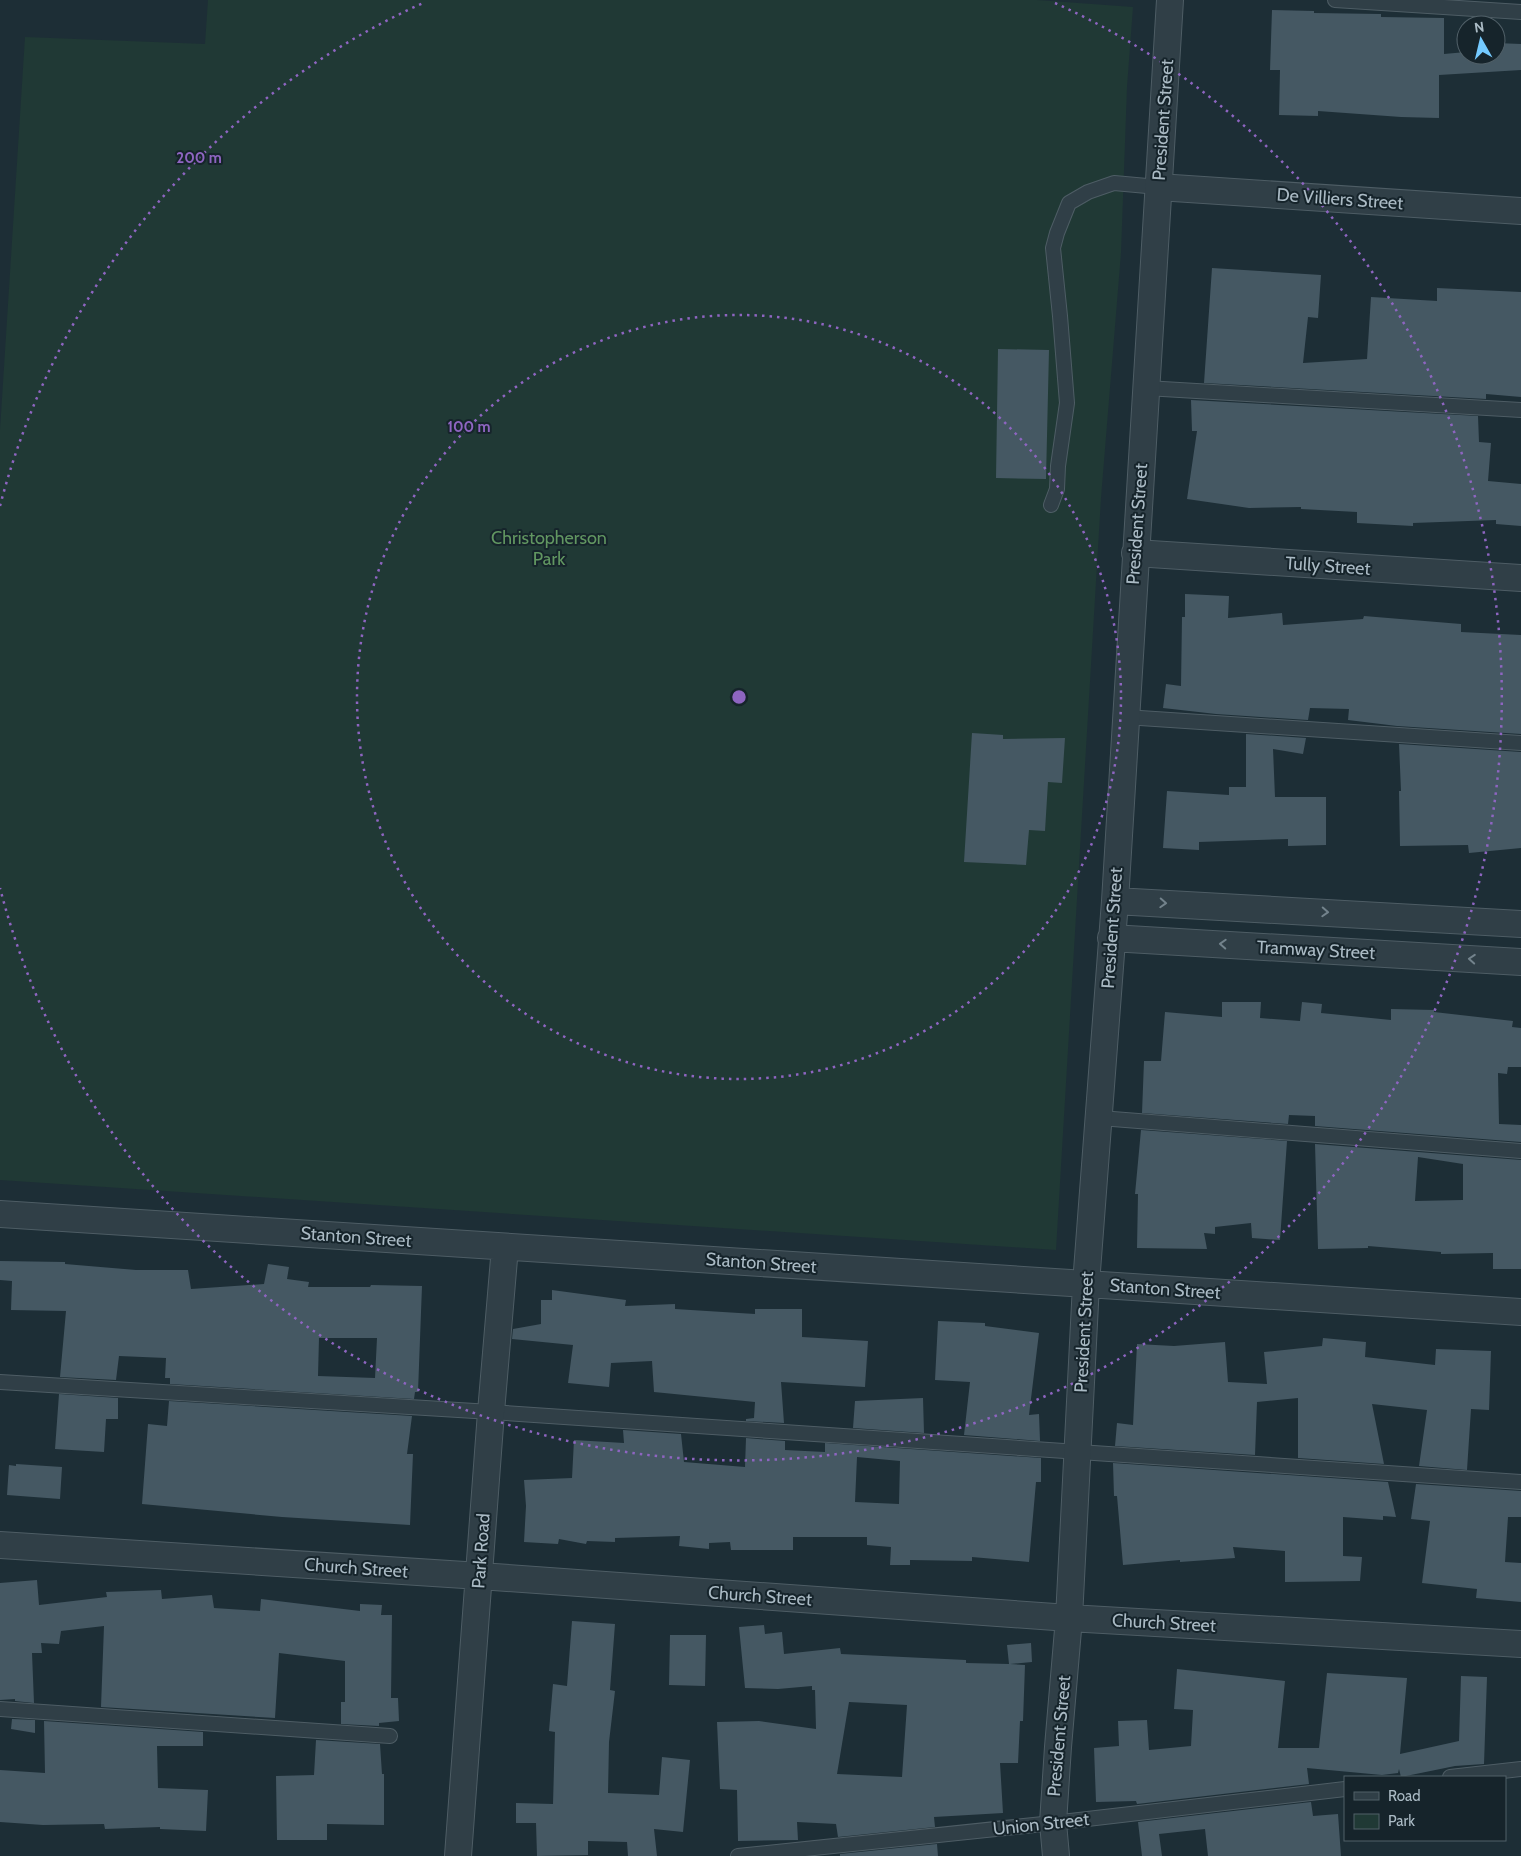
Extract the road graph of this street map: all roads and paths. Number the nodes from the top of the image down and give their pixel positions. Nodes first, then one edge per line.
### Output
1 (1170, 0) edge
2 (1334, 0) edge
3 (1521, 12) edge
4 (1158, 188) junction
5 (1521, 211) edge
6 (1146, 388) junction
7 (1521, 410) edge
8 (1051, 505) dead end
9 (1135, 553) junction
10 (1521, 578) edge
11 (1125, 716) junction
12 (1521, 743) edge
13 (1114, 901) junction
14 (1405, 917) junction
15 (1521, 924) edge
16 (1111, 938) junction
17 (1402, 955) junction
18 (1521, 962) edge
19 (1100, 1118) junction
20 (1521, 1151) edge
21 (0, 1214) edge
22 (505, 1247) junction
23 (1086, 1284) junction
24 (1521, 1312) edge
25 (0, 1382) edge
26 (490, 1412) junction
27 (1078, 1453) junction
28 (1521, 1482) edge
29 (0, 1545) edge
30 (480, 1576) junction
31 (1069, 1618) junction
32 (1521, 1644) edge
33 (0, 1709) edge
34 (390, 1736) dead end
35 (1521, 1769) edge
36 (1459, 1776) edge
37 (1344, 1789) edge
38 (1053, 1823) junction
39 (458, 1856) edge
40 (738, 1856) edge
41 (1056, 1856) edge

1 - 4 street, President Street
2 - 3 lane
4 - 5 street, De Villiers Street
4 - 6 street, President Street
4 - 8 lane
6 - 7 lane
6 - 9 street, President Street
9 - 10 street, Tully Street
9 - 11 street, President Street
11 - 12 lane
11 - 13 street, President Street
13 -> 14 street
13 - 16 street, President Street
14 - 15 street
14 - 17 street
17 -> 16 street, Tramway Street
16 - 19 street, President Street
18 -> 17 street, Tramway Street
19 - 20 lane
19 - 23 street, President Street
21 - 22 street, Stanton Street
22 - 23 street, Stanton Street
22 - 26 street, Park Road
23 - 24 street, Stanton Street
23 - 27 street, President Street
25 - 26 lane
26 - 27 lane
26 - 30 street, Park Road
27 - 28 lane
27 - 31 street, President Street
29 - 30 street, Church Street
30 - 31 street, Church Street
30 - 39 street, Park Road
31 - 32 street, Church Street
31 - 38 street, President Street
33 - 34 lane
35 - 36 lane
37 - 38 lane, Union Street
38 - 40 lane, Union Street
38 - 41 street, President Street

